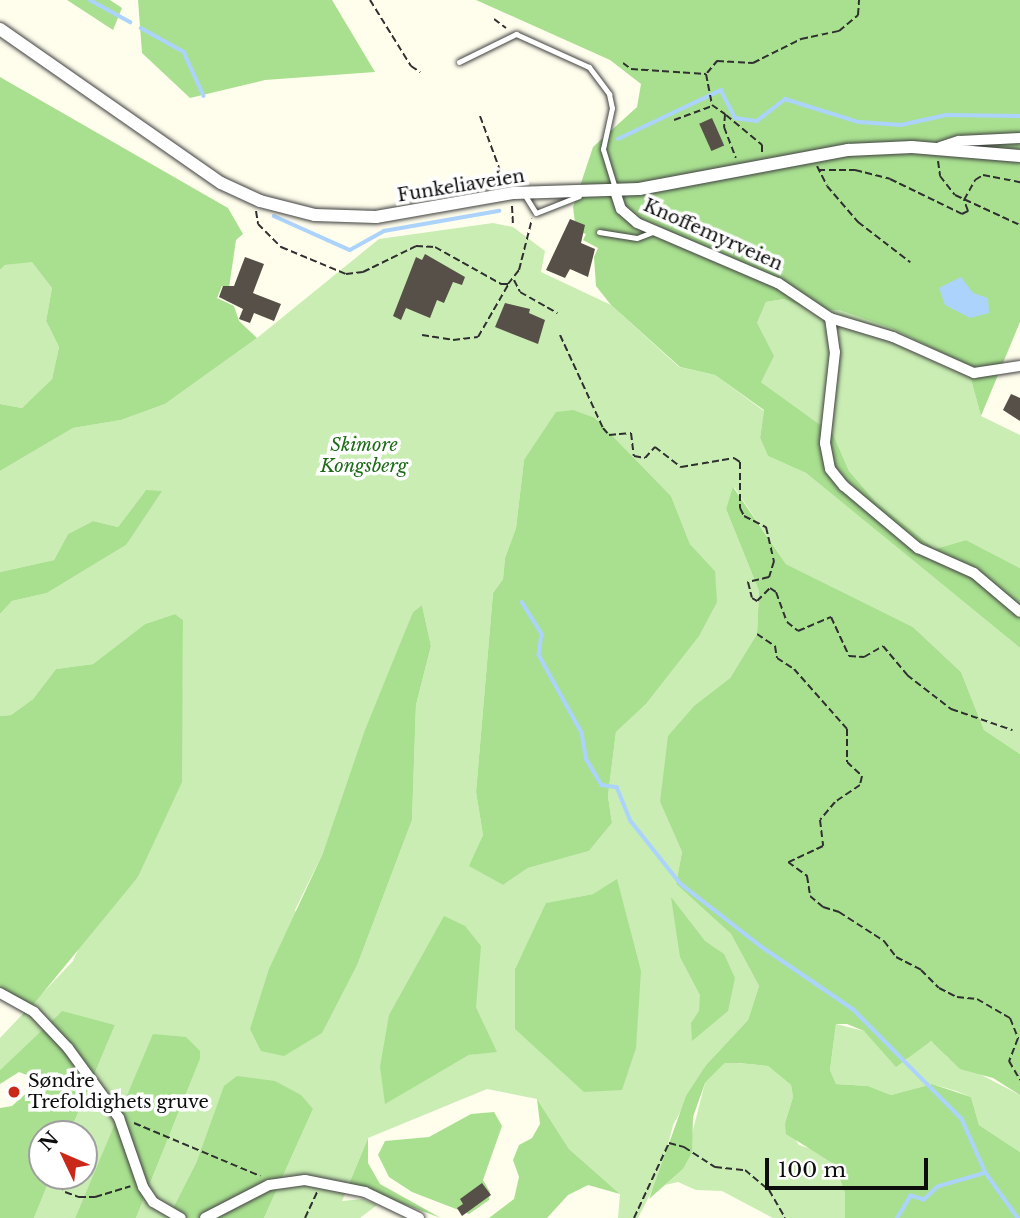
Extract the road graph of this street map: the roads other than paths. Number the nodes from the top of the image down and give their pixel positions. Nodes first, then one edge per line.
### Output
1 (0, 29) edge
2 (459, 62) dead end
3 (1020, 138) edge
4 (937, 148) junction
5 (1020, 156) edge
6 (615, 191) junction
7 (523, 192) junction
8 (586, 194) junction
9 (655, 231) junction
10 (599, 232) dead end
11 (830, 318) junction
12 (1020, 366) edge
13 (1020, 612) edge
14 (0, 993) edge
15 (181, 1218) edge
16 (205, 1218) edge
17 (419, 1218) edge

1 - 7 street, Funkeliaveien
2 - 6 lane
3 - 4 street
4 - 5 street, Funkeliaveien
4 - 6 street, Funkeliaveien
6 - 8 street, Funkeliaveien
6 - 9 street, Knoffemyrveien
7 - 8 street, Funkeliaveien
7 - 8 lane
9 - 10 lane
9 - 11 street, Knoffemyrveien
11 - 12 street, Knoffemyrveien
11 - 13 street
14 - 15 street
16 - 17 street

